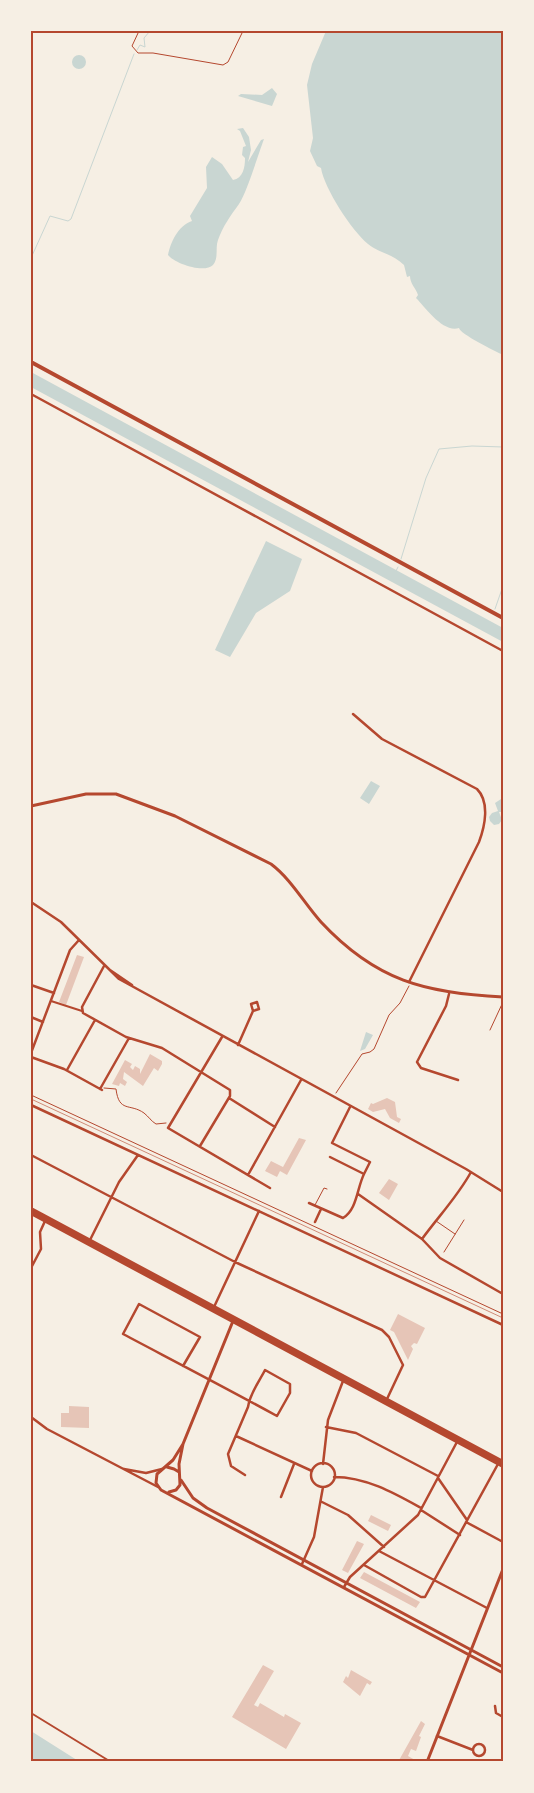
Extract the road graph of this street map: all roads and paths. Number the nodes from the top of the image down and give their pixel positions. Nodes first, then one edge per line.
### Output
1 (139, 31) edge
2 (243, 31) edge
3 (31, 362) edge
4 (31, 394) edge
5 (503, 618) edge
6 (503, 651) edge
7 (353, 714) dead end
8 (31, 806) edge
9 (31, 902) edge
10 (79, 940) junction
11 (106, 967) junction
12 (409, 983) junction
13 (31, 985) edge
14 (54, 993) junction
15 (450, 994) junction
16 (503, 997) edge
17 (51, 1001) junction
18 (503, 1002) edge
19 (82, 1010) junction
20 (253, 1011) dead end
21 (31, 1017) edge
22 (95, 1020) junction
23 (43, 1022) junction
24 (490, 1030) dead end
25 (222, 1037) junction
26 (130, 1038) junction
27 (238, 1045) junction
28 (31, 1053) edge
29 (31, 1057) edge
30 (67, 1070) junction
31 (202, 1073) junction
32 (301, 1080) junction
33 (458, 1080) dead end
34 (101, 1089) junction
35 (31, 1094) edge
36 (335, 1094) dead end
37 (229, 1098) junction
38 (31, 1105) edge
39 (350, 1107) junction
40 (170, 1124) junction
41 (275, 1127) junction
42 (200, 1146) junction
43 (31, 1155) edge
44 (138, 1155) junction
45 (330, 1157) dead end
46 (471, 1172) junction
47 (364, 1174) junction
48 (248, 1175) junction
49 (270, 1188) dead end
50 (327, 1189) dead end
51 (503, 1192) edge
52 (358, 1194) junction
53 (111, 1196) junction
54 (309, 1203) dead end
55 (315, 1206) junction
56 (31, 1209) edge
57 (322, 1209) junction
58 (259, 1211) junction
59 (31, 1213) edge
60 (46, 1219) junction
61 (464, 1220) dead end
62 (435, 1221) junction
63 (315, 1222) dead end
64 (455, 1234) junction
65 (422, 1239) junction
66 (89, 1242) junction
67 (444, 1252) dead end
68 (235, 1262) junction
69 (31, 1268) edge
70 (503, 1294) edge
71 (213, 1308) junction
72 (503, 1314) edge
73 (234, 1319) junction
74 (503, 1325) edge
75 (184, 1366) junction
76 (345, 1379) junction
77 (209, 1380) junction
78 (248, 1401) junction
79 (386, 1401) junction
80 (31, 1417) edge
81 (326, 1427) junction
82 (236, 1436) junction
83 (458, 1440) junction
84 (183, 1444) junction
85 (500, 1462) edge
86 (294, 1464) junction
87 (322, 1464) junction
88 (503, 1466) edge
89 (117, 1467) junction
90 (163, 1469) junction
91 (312, 1471) junction
92 (245, 1475) dead end
93 (334, 1477) junction
94 (438, 1477) junction
95 (180, 1478) junction
96 (323, 1487) junction
97 (159, 1488) junction
98 (166, 1492) junction
99 (281, 1497) dead end
100 (322, 1502) junction
101 (421, 1509) junction
102 (467, 1521) junction
103 (460, 1535) junction
104 (503, 1542) edge
105 (384, 1547) junction
106 (380, 1551) junction
107 (303, 1562) junction
108 (364, 1565) junction
109 (503, 1569) edge
110 (435, 1581) junction
111 (345, 1585) junction
112 (487, 1608) junction
113 (470, 1650) junction
114 (469, 1655) junction
115 (503, 1667) edge
116 (503, 1673) edge
117 (495, 1706) dead end
118 (31, 1713) edge
119 (503, 1717) edge
120 (437, 1736) junction
121 (473, 1750) junction
122 (110, 1762) edge
123 (427, 1762) edge

1 - 2 path
3 - 5 main road
4 - 6 street
7 - 12 street
8 - 12 street
9 - 10 street
10 - 11 street
10 - 14 street
11 - 19 street
11 - 25 street
12 - 15 street
12 - 36 path
13 - 14 street
14 - 17 street
15 - 16 street
15 - 33 street
17 - 19 street
17 - 23 street
18 - 24 lane
19 - 22 street
20 - 27 street
21 - 23 street
22 - 26 street
22 - 30 street
23 - 28 street
25 - 27 street
25 - 31 street
26 - 31 street
26 - 34 street
27 - 32 street
29 - 30 street
30 - 34 street
31 - 37 street
31 - 40 street
32 - 39 street
32 - 41 street
34 - 40 path
35 - 72 path
37 - 41 street
37 - 42 street
38 - 44 street
39 - 46 street
39 - 47 street
40 - 42 street
41 - 48 street
42 - 48 street
43 - 53 street
44 - 53 street
44 - 58 street
45 - 47 street
46 - 51 street
46 - 62 street
47 - 52 street
48 - 49 street
50 - 55 lane
52 - 57 street
52 - 65 street
53 - 66 street
53 - 68 street
54 - 55 street
55 - 57 street
56 - 60 main road
57 - 63 street
58 - 68 street
58 - 74 street
59 - 60 main road
60 - 66 main road
60 - 69 street
61 - 64 lane
62 - 64 lane
62 - 65 street
64 - 67 lane
65 - 70 street
66 - 71 main road
68 - 71 street
68 - 79 street
71 - 73 main road
73 - 76 main road
73 - 77 street
75 - 75 street
75 - 77 street
76 - 79 main road
76 - 81 street
77 - 78 street
77 - 84 street
78 - 78 street
78 - 82 street
79 - 83 main road
80 - 89 street
81 - 87 street
81 - 94 street
82 - 86 street
82 - 92 street
83 - 85 main road
83 - 94 street
84 - 90 street
84 - 95 street
85 - 88 main road
85 - 102 street
86 - 91 street
86 - 99 street
87 - 91 street
87 - 93 street
89 - 90 street
89 - 97 street
90 - 95 street
90 - 97 street
91 - 96 street
93 - 96 street
93 - 101 street
94 - 101 street
94 - 102 street
95 - 98 street
95 - 107 street
96 - 100 street
97 - 98 street
98 - 107 street
100 - 105 street
100 - 107 street
101 - 103 street
101 - 105 street
102 - 103 street
102 - 104 street
103 - 110 street
105 - 106 street
106 - 108 street
106 - 110 street
107 - 111 street
108 - 110 street
108 - 111 street
109 - 112 street
110 - 112 street
111 - 113 street
111 - 114 street
112 - 113 street
113 - 114 street
113 - 115 street
114 - 116 street
114 - 120 street
117 - 119 street
118 - 122 street
120 - 121 street
120 - 123 street
121 - 121 street

